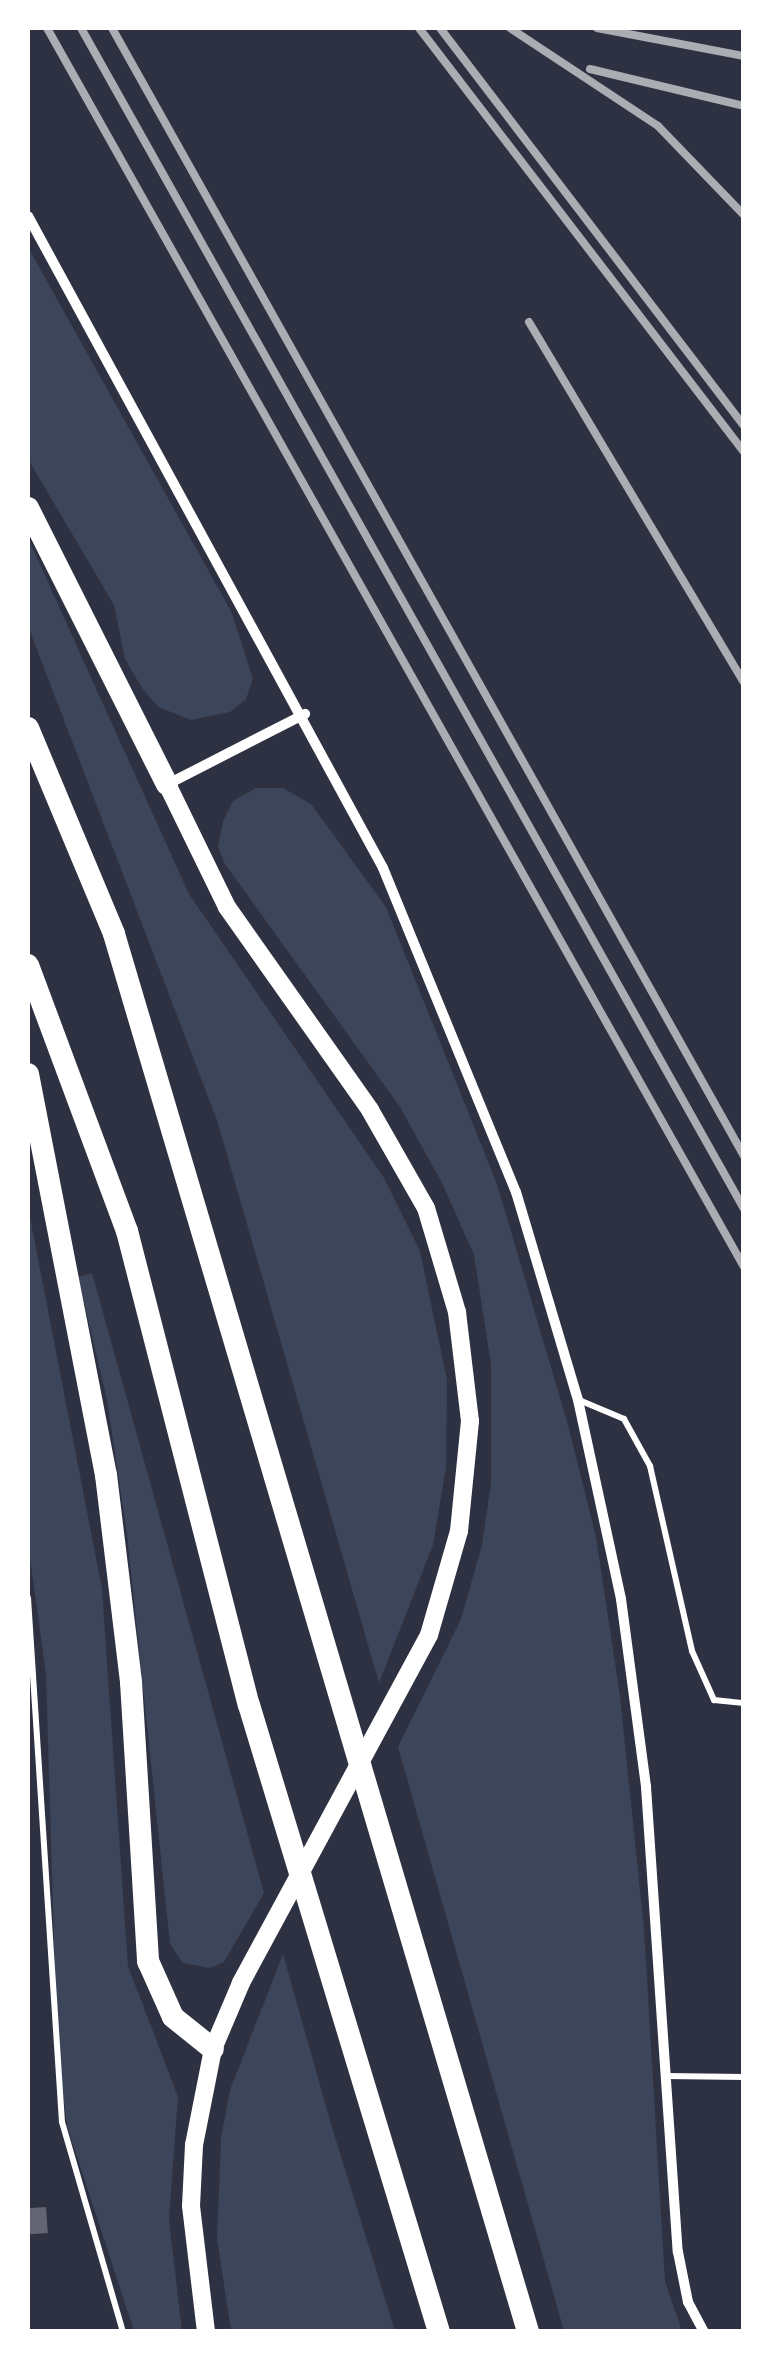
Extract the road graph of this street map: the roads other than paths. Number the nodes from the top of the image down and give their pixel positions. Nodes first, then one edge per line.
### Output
1 (28, 216) edge
2 (28, 508) edge
3 (305, 714) junction
4 (28, 728) edge
5 (167, 784) junction
6 (28, 965) edge
7 (28, 1074) edge
8 (578, 1400) junction
9 (28, 1598) edge
10 (744, 1703) edge
11 (213, 2049) junction
12 (665, 2076) junction
13 (744, 2077) edge
14 (123, 2332) edge
15 (206, 2332) edge
16 (440, 2332) edge
17 (528, 2332) edge
18 (704, 2332) edge

1 - 3 street
2 - 5 highway
3 - 5 street
3 - 8 street
4 - 17 highway
5 - 11 main road
6 - 16 highway
7 - 11 highway
8 - 10 lane
8 - 12 street
9 - 14 lane
11 - 15 main road
12 - 13 lane
12 - 18 street

